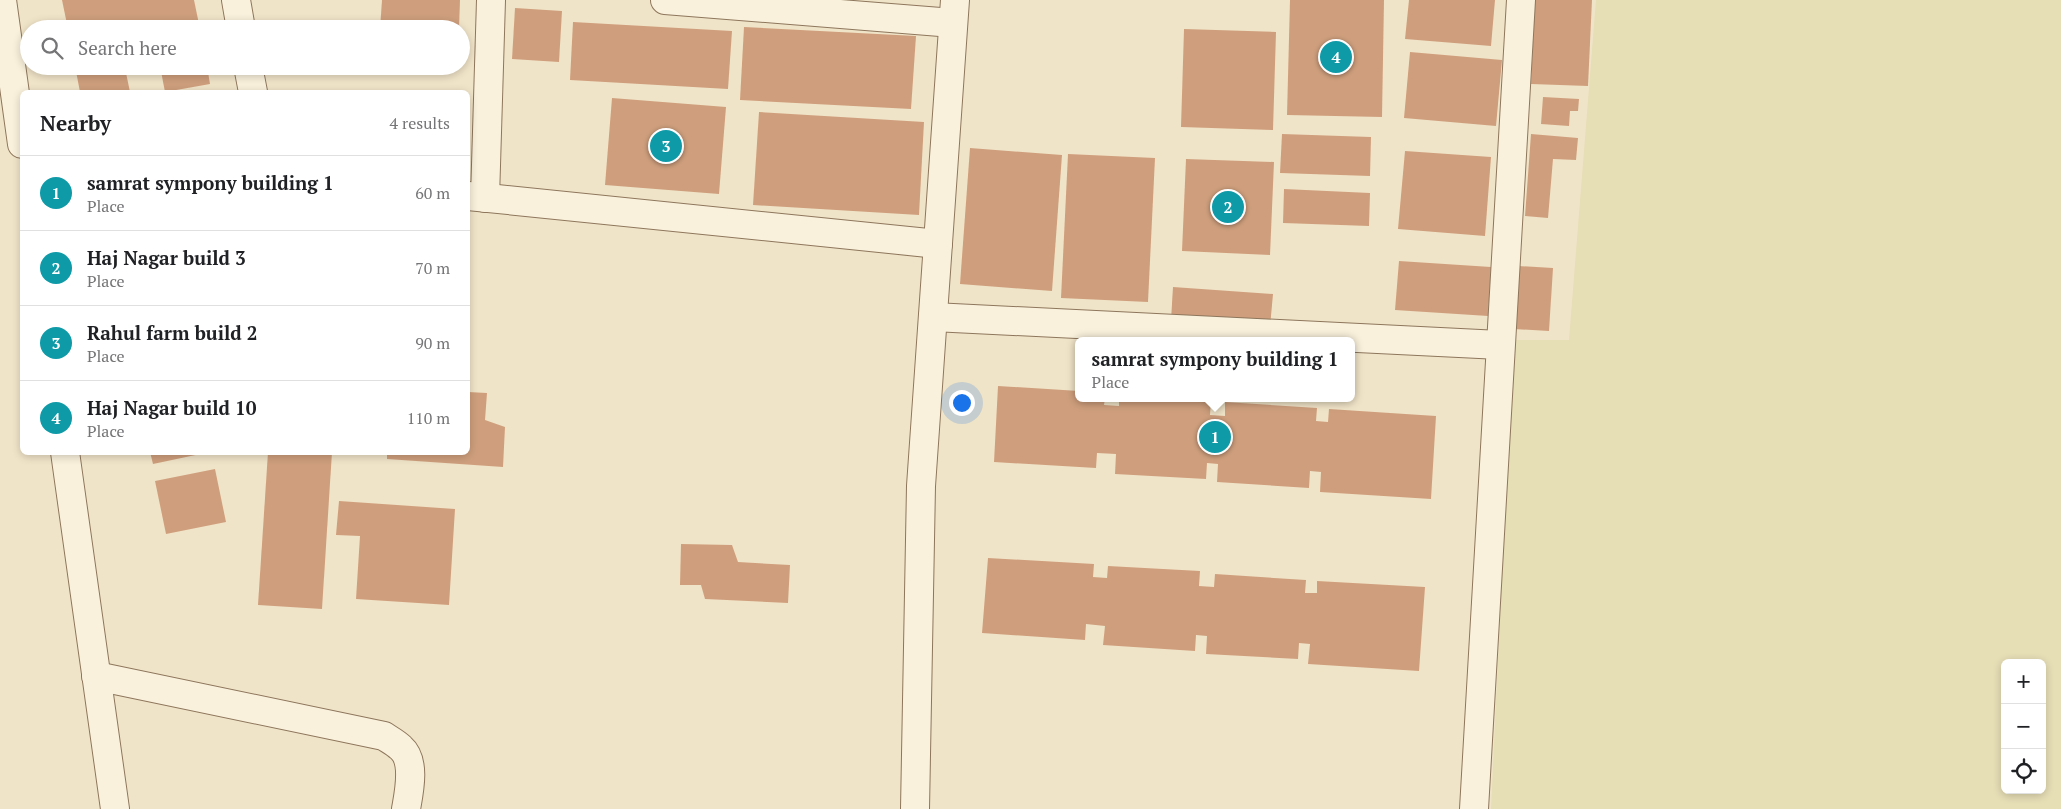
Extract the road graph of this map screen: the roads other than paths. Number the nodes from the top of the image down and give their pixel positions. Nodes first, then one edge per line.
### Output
1 (2, 0) edge
2 (236, 0) edge
3 (491, 0) edge
4 (664, 0) edge
5 (1521, 0) edge
6 (954, 11) edge
7 (239, 20) edge
8 (250, 75) edge
9 (253, 90) edge
10 (8, 97) edge
11 (20, 137) edge
12 (476, 197) edge
13 (938, 244) junction
14 (933, 317) junction
15 (1338, 337) edge
16 (1355, 338) edge
17 (1500, 345) junction
18 (65, 455) edge
19 (96, 676) junction
20 (115, 809) edge
21 (406, 809) edge
22 (915, 809) edge
23 (1474, 809) edge

1 - 10 street
2 - 7 street
3 - 12 street
4 - 6 street
5 - 17 street
6 - 13 street
8 - 9 street
10 - 11 street
12 - 13 street
13 - 14 street
14 - 15 street
14 - 22 street
16 - 17 street
17 - 23 street
18 - 19 street
19 - 20 street
19 - 21 street

